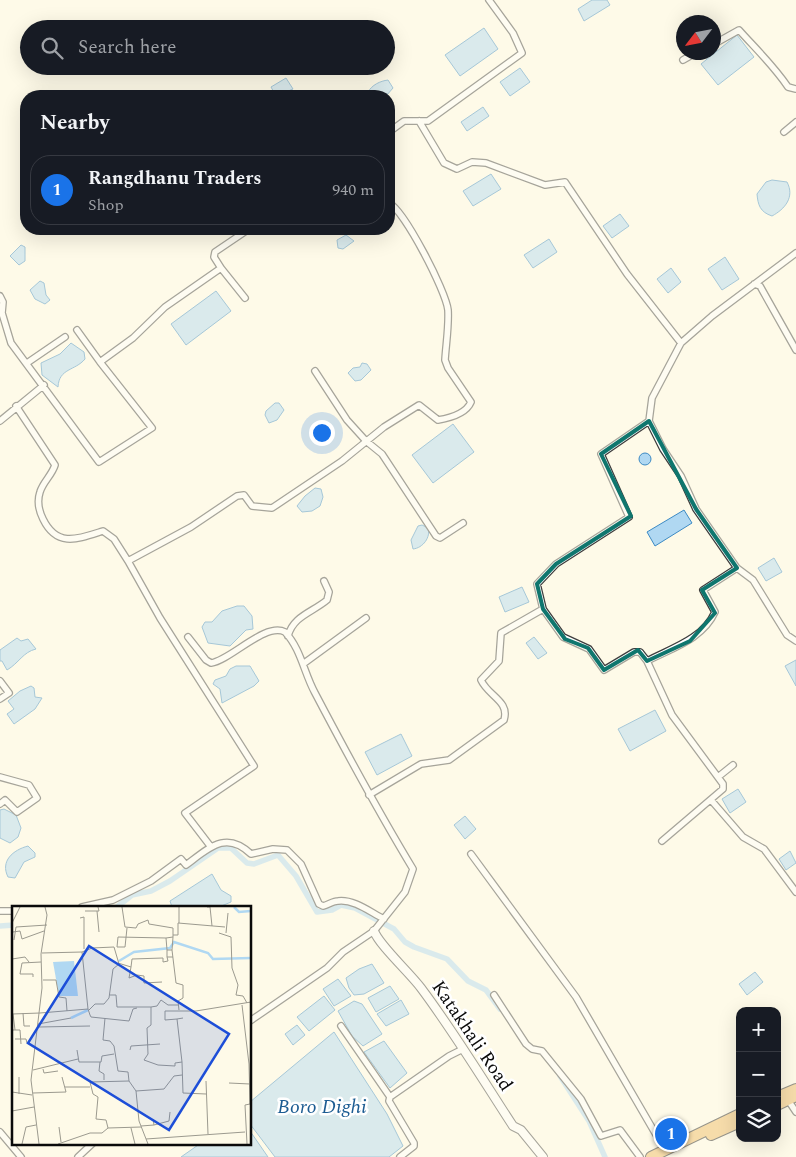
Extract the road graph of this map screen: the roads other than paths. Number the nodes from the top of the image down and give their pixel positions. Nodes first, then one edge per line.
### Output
1 (489, 0) edge
2 (721, 40) edge
3 (796, 89) edge
4 (419, 121) junction
5 (796, 122) edge
6 (395, 128) edge
7 (784, 132) dead end
8 (395, 212) edge
9 (240, 235) edge
10 (796, 253) edge
11 (221, 268) junction
12 (754, 284) junction
13 (0, 296) edge
14 (246, 298) dead end
15 (77, 330) dead end
16 (65, 337) dead end
17 (682, 343) junction
18 (796, 350) edge
19 (100, 362) junction
20 (27, 363) junction
21 (315, 371) dead end
22 (44, 385) junction
23 (16, 406) junction
24 (0, 421) edge
25 (649, 421) junction
26 (366, 441) junction
27 (463, 523) dead end
28 (128, 561) junction
29 (738, 568) junction
30 (324, 581) dead end
31 (543, 608) junction
32 (366, 618) dead end
33 (288, 636) junction
34 (188, 637) dead end
35 (796, 641) edge
36 (647, 661) junction
37 (303, 664) junction
38 (0, 681) edge
39 (0, 699) edge
40 (734, 765) dead end
41 (0, 777) edge
42 (718, 777) junction
43 (368, 795) junction
44 (711, 800) junction
45 (0, 804) edge
46 (662, 841) dead end
47 (211, 847) junction
48 (471, 854) dead end
49 (796, 892) edge
50 (86, 906) edge
51 (384, 919) junction
52 (374, 931) junction
53 (494, 995) dead end
54 (251, 1020) edge
55 (341, 1026) dead end
56 (463, 1049) junction
57 (796, 1089) edge
58 (781, 1095) edge
59 (390, 1097) junction
60 (792, 1098) edge
61 (796, 1112) edge
62 (736, 1116) edge
63 (736, 1124) edge
64 (0, 1132) edge
65 (93, 1144) edge
66 (665, 1154) edge
67 (21, 1157) edge
68 (78, 1157) edge
69 (400, 1157) edge
70 (543, 1157) edge
71 (640, 1157) edge
72 (651, 1157) edge

1 - 4 street
2 - 3 street
4 - 6 street
4 - 17 street
5 - 7 street
8 - 26 street
9 - 11 street
10 - 12 street
11 - 14 street
11 - 19 street
12 - 17 street
12 - 18 street
13 - 20 street
15 - 19 street
16 - 20 street
17 - 25 street
19 - 22 street
20 - 22 street
21 - 26 street
22 - 23 street
23 - 24 street
23 - 28 street
25 - 29 street
25 - 31 street
26 - 27 street
26 - 28 street
28 - 47 street
29 - 35 street
29 - 36 street
30 - 33 street
31 - 36 street
31 - 43 street
32 - 37 street
33 - 34 street
33 - 37 street
36 - 42 street
37 - 43 street
38 - 39 street
40 - 42 street
41 - 45 street
42 - 44 street
43 - 51 street
44 - 46 street
44 - 49 street
47 - 50 street
47 - 51 street
48 - 66 street
51 - 52 street
52 - 54 street
52 - 56 street, Katakhali Road
53 - 71 street
55 - 59 street
56 - 59 street
56 - 70 street, Katakhali Road
57 - 58 highway
59 - 69 street
60 - 61 street
62 - 66 highway
63 - 66 highway
64 - 67 street
65 - 68 street
66 - 72 highway

